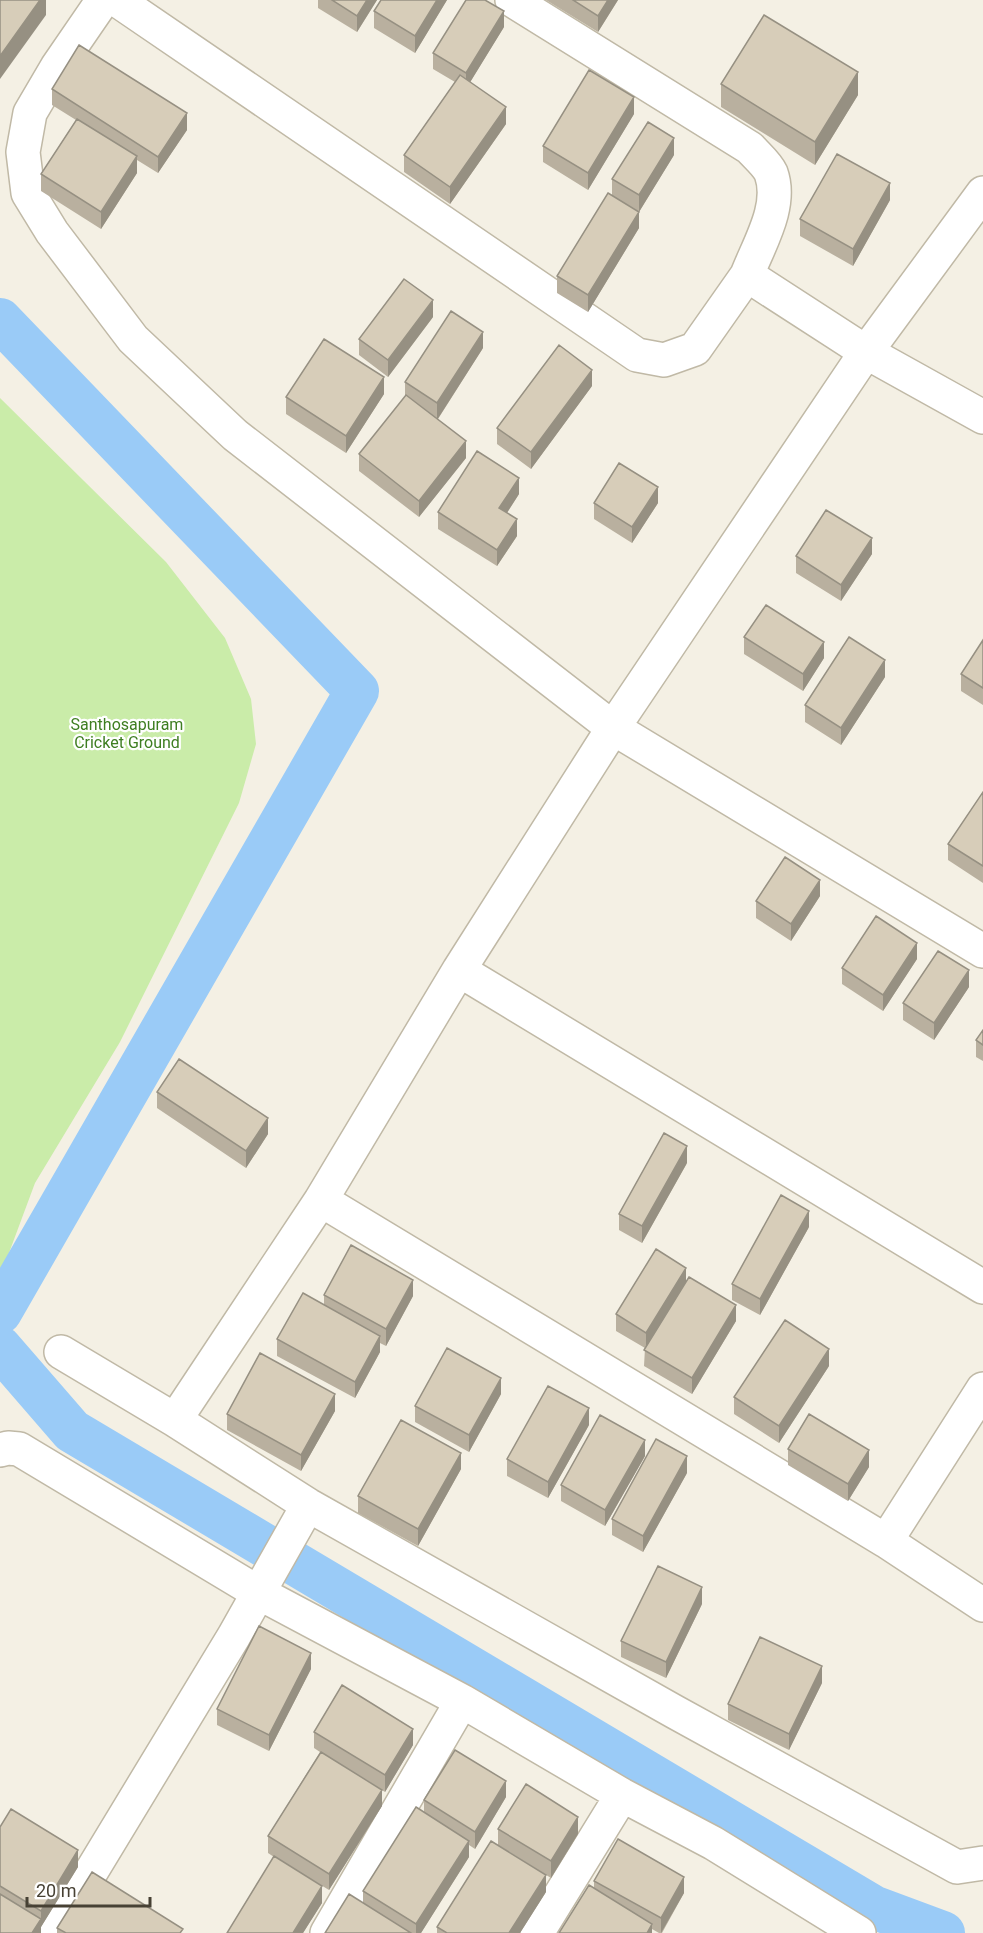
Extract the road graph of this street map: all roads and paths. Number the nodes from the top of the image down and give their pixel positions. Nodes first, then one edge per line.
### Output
1 (103, 0) edge
2 (117, 0) edge
3 (512, 0) edge
4 (983, 193) edge
5 (747, 275) junction
6 (866, 352) junction
7 (983, 417) edge
8 (613, 728) junction
9 (983, 951) edge
10 (459, 970) junction
11 (321, 1200) junction
12 (983, 1287) edge
13 (61, 1352) dead end
14 (983, 1389) edge
15 (175, 1420) junction
16 (0, 1450) edge
17 (305, 1509) junction
18 (886, 1541) junction
19 (266, 1580) junction
20 (983, 1605) edge
21 (462, 1701) junction
22 (622, 1796) junction
23 (983, 1863) edge
24 (54, 1933) edge
25 (327, 1933) edge
26 (537, 1933) edge
27 (859, 1933) edge

1 - 8 street
2 - 5 street
3 - 5 street
4 - 6 street
5 - 6 street
6 - 7 street
6 - 8 street
8 - 9 street
8 - 10 street
10 - 11 street
10 - 12 street
11 - 15 street
11 - 18 street
13 - 15 street
14 - 18 street
15 - 17 street
16 - 19 street
17 - 19 street
17 - 23 street
18 - 20 street
19 - 21 street
19 - 24 street
21 - 22 street
21 - 25 street
22 - 26 street
22 - 27 street

